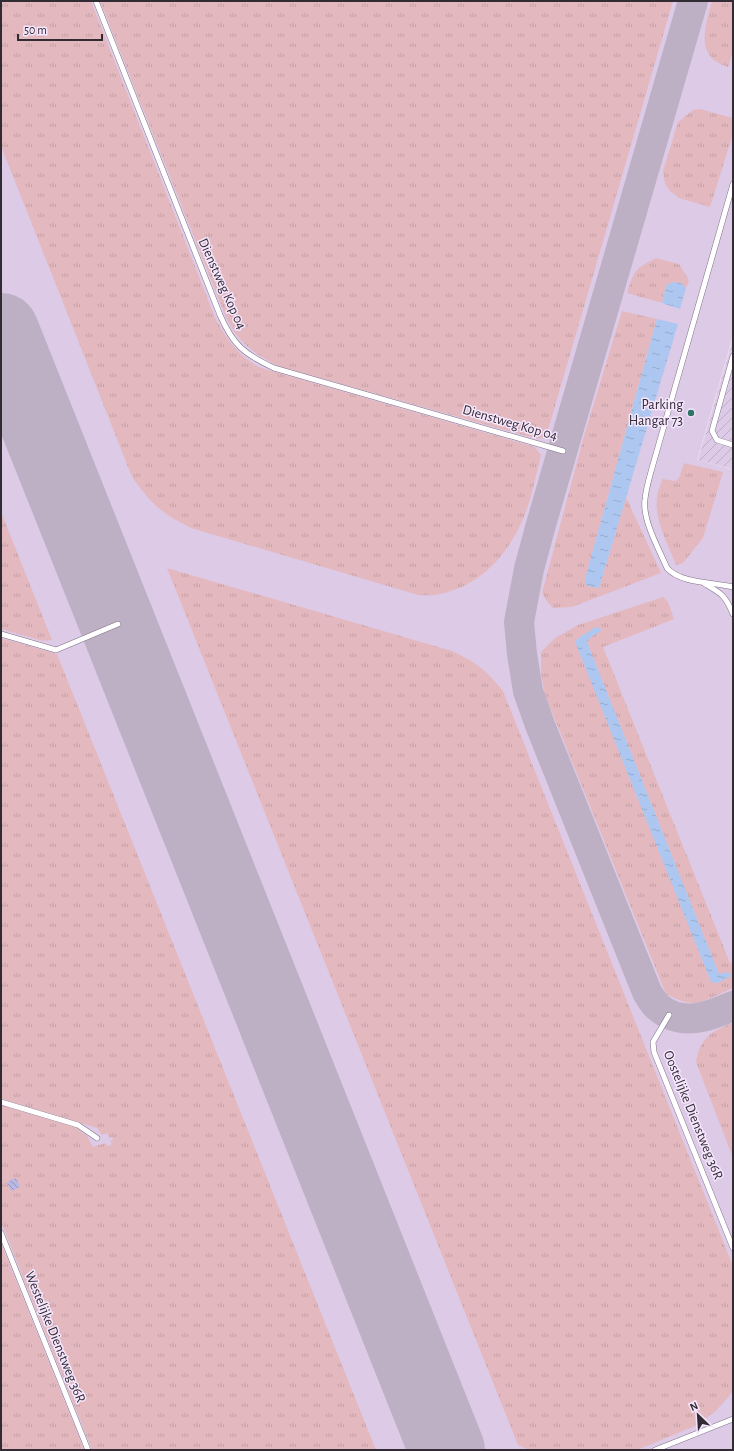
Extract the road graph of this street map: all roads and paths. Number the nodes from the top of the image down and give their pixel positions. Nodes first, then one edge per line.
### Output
1 (96, 1) edge
2 (733, 184) edge
3 (733, 356) edge
4 (733, 445) edge
5 (563, 451) dead end
6 (702, 582) junction
7 (733, 587) edge
8 (733, 614) edge
9 (118, 624) dead end
10 (1, 634) edge
11 (669, 1015) dead end
12 (1, 1102) edge
13 (96, 1138) dead end
14 (1, 1233) edge
15 (733, 1248) edge
16 (733, 1419) edge
17 (88, 1450) edge
18 (655, 1450) edge

1 - 5 lane, Dienstweg Kop 04
2 - 6 lane
3 - 4 lane
6 - 7 lane
6 - 8 lane
9 - 10 lane
11 - 15 lane, Oostelijke Dienstweg 36R
12 - 13 lane
14 - 17 lane, Westelijke Dienstweg 36R
16 - 18 lane

